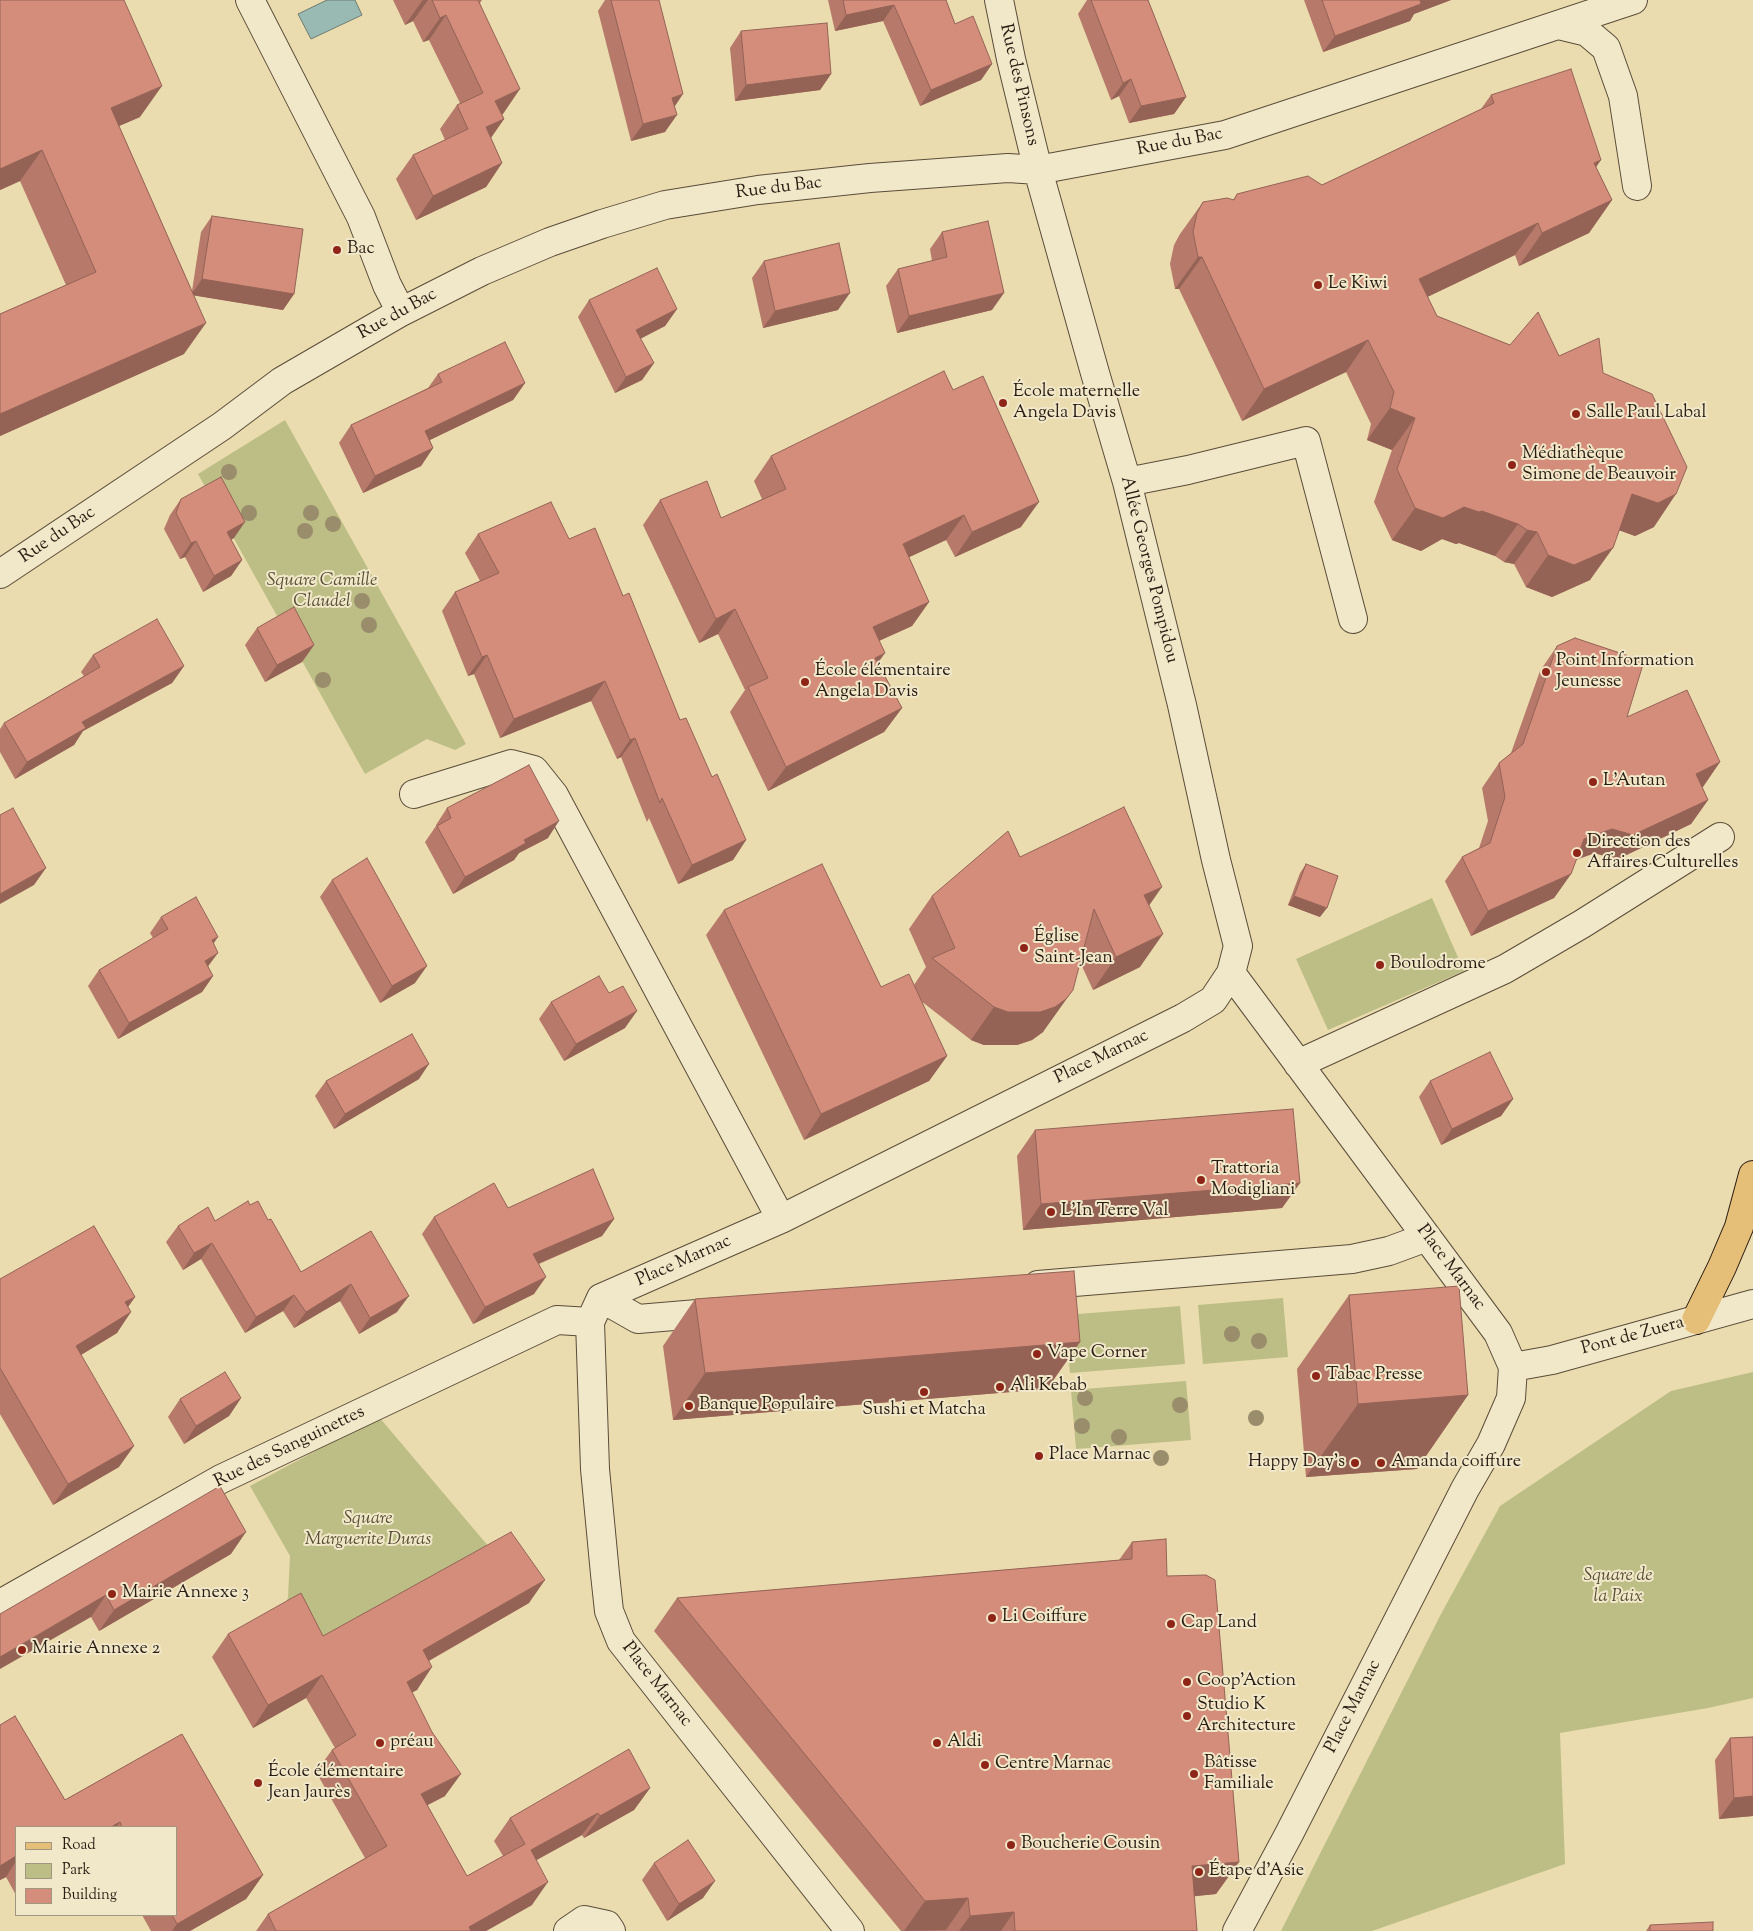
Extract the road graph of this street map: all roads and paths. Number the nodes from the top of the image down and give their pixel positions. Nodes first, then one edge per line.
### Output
1 (250, 0) edge
2 (999, 0) edge
3 (1633, 0) edge
4 (1558, 25) junction
5 (1038, 170) junction
6 (1637, 186) dead end
7 (401, 312) junction
8 (1127, 482) junction
9 (0, 574) edge
10 (1353, 619) dead end
11 (414, 794) dead end
12 (1720, 837) dead end
13 (1231, 973) junction
14 (1298, 1064) junction
15 (1753, 1175) edge
16 (781, 1219) junction
17 (1427, 1237) junction
18 (1016, 1286) edge
19 (1753, 1304) edge
20 (596, 1310) junction
21 (747, 1310) edge
22 (1696, 1320) junction
23 (1513, 1367) junction
24 (0, 1604) edge
25 (568, 1931) edge
26 (611, 1931) edge
27 (850, 1931) edge
28 (1237, 1931) edge

1 - 7 street
2 - 5 street, Rue des Pinsons
3 - 4 street, Rue du Bac
4 - 5 street, Rue du Bac
4 - 6 street
5 - 7 street, Rue du Bac
5 - 8 street, Allée Georges Pompidou
7 - 9 street, Rue du Bac
8 - 10 street
8 - 13 street, Allée Georges Pompidou
11 - 16 street
12 - 14 street
13 - 14 street, Place Marnac
13 - 16 street, Place Marnac
14 - 17 street, Place Marnac
15 - 22 main road
16 - 20 street, Place Marnac
17 - 18 street
17 - 23 street, Place Marnac
19 - 22 street, Pont de Zuera
20 - 21 street
20 - 24 street, Rue des Sanguinettes
20 - 27 street, Place Marnac
22 - 23 street, Pont de Zuera
23 - 28 street, Place Marnac
25 - 26 street

